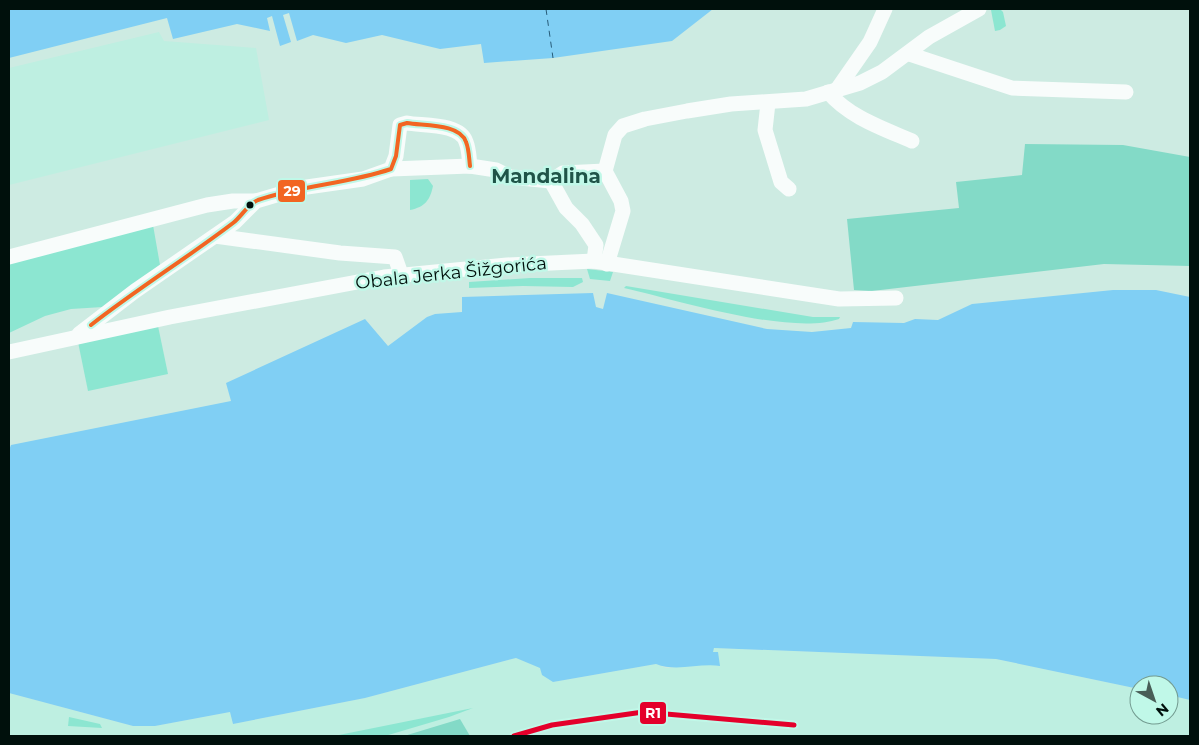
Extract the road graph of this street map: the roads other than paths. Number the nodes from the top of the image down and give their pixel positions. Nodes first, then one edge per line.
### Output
1 (885, 9) edge
2 (971, 11) edge
3 (909, 54) junction
4 (833, 90) junction
5 (1126, 92) dead end
6 (768, 103) junction
7 (912, 142) dead end
8 (470, 166) junction
9 (391, 169) junction
10 (605, 171) junction
11 (551, 181) junction
12 (789, 189) dead end
13 (256, 201) junction
14 (214, 236) junction
15 (9, 257) edge
16 (601, 263) junction
17 (401, 274) junction
18 (896, 298) dead end
19 (76, 336) junction
20 (9, 352) edge

1 - 4 street
2 - 3 street
3 - 4 street
3 - 5 street
4 - 6 street
4 - 7 street
6 - 10 street
6 - 12 street
8 - 9 street
8 - 9 street
8 - 11 street
9 - 13 street
10 - 11 street
10 - 16 street
11 - 16 street
13 - 14 street
13 - 15 street
14 - 17 street
14 - 19 street
16 - 17 street, Obala Jerka Šižgorića
16 - 18 street, Obala Jerka Šižgorića
17 - 19 street, Obala Jerka Šižgorića
19 - 20 street, Obala Jerka Šižgorića

